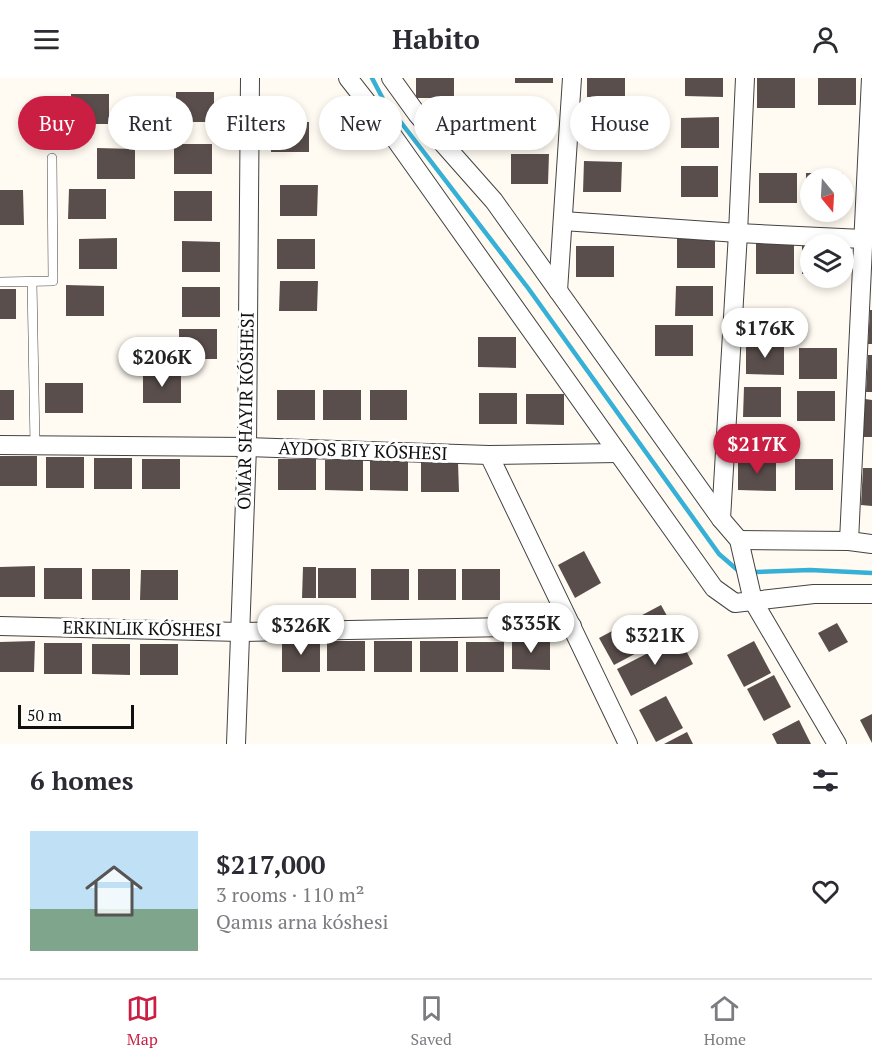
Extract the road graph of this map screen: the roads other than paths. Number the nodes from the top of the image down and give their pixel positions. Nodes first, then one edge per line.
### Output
1 (250, 78) edge
2 (348, 78) edge
3 (391, 78) edge
4 (572, 78) edge
5 (745, 78) edge
6 (870, 78) edge
7 (52, 158) dead end
8 (563, 221) junction
9 (738, 233) junction
10 (863, 239) junction
11 (0, 282) edge
12 (32, 282) junction
13 (558, 291) junction
14 (0, 445) edge
15 (36, 445) junction
16 (247, 447) junction
17 (618, 453) junction
18 (489, 454) junction
19 (720, 519) junction
20 (739, 540) junction
21 (849, 541) junction
22 (872, 544) edge
23 (872, 594) edge
24 (753, 601) junction
25 (0, 626) edge
26 (572, 626) junction
27 (240, 632) junction
28 (236, 744) edge
29 (628, 744) edge
30 (837, 744) edge

1 - 16 street
2 - 17 street
3 - 13 street
4 - 8 street
5 - 9 street
6 - 10 street
7 - 12 lane
8 - 9 street
8 - 13 street
9 - 10 street
9 - 19 street
10 - 21 street
11 - 12 lane
12 - 15 lane
13 - 19 street
14 - 15 street, AYDOS BIY KÓSHESI
15 - 16 street, AYDOS BIY KÓSHESI
16 - 18 street, AYDOS BIY KÓSHESI
16 - 27 street
17 - 18 street, AYDOS BIY KÓSHESI
17 - 24 street
18 - 26 street
19 - 20 street
20 - 21 street
20 - 24 street
21 - 22 street
23 - 24 street
24 - 30 street
25 - 27 street, ERKINLIK KÓSHESI
26 - 27 street, ERKINLIK KÓSHESI
26 - 29 street
27 - 28 street

